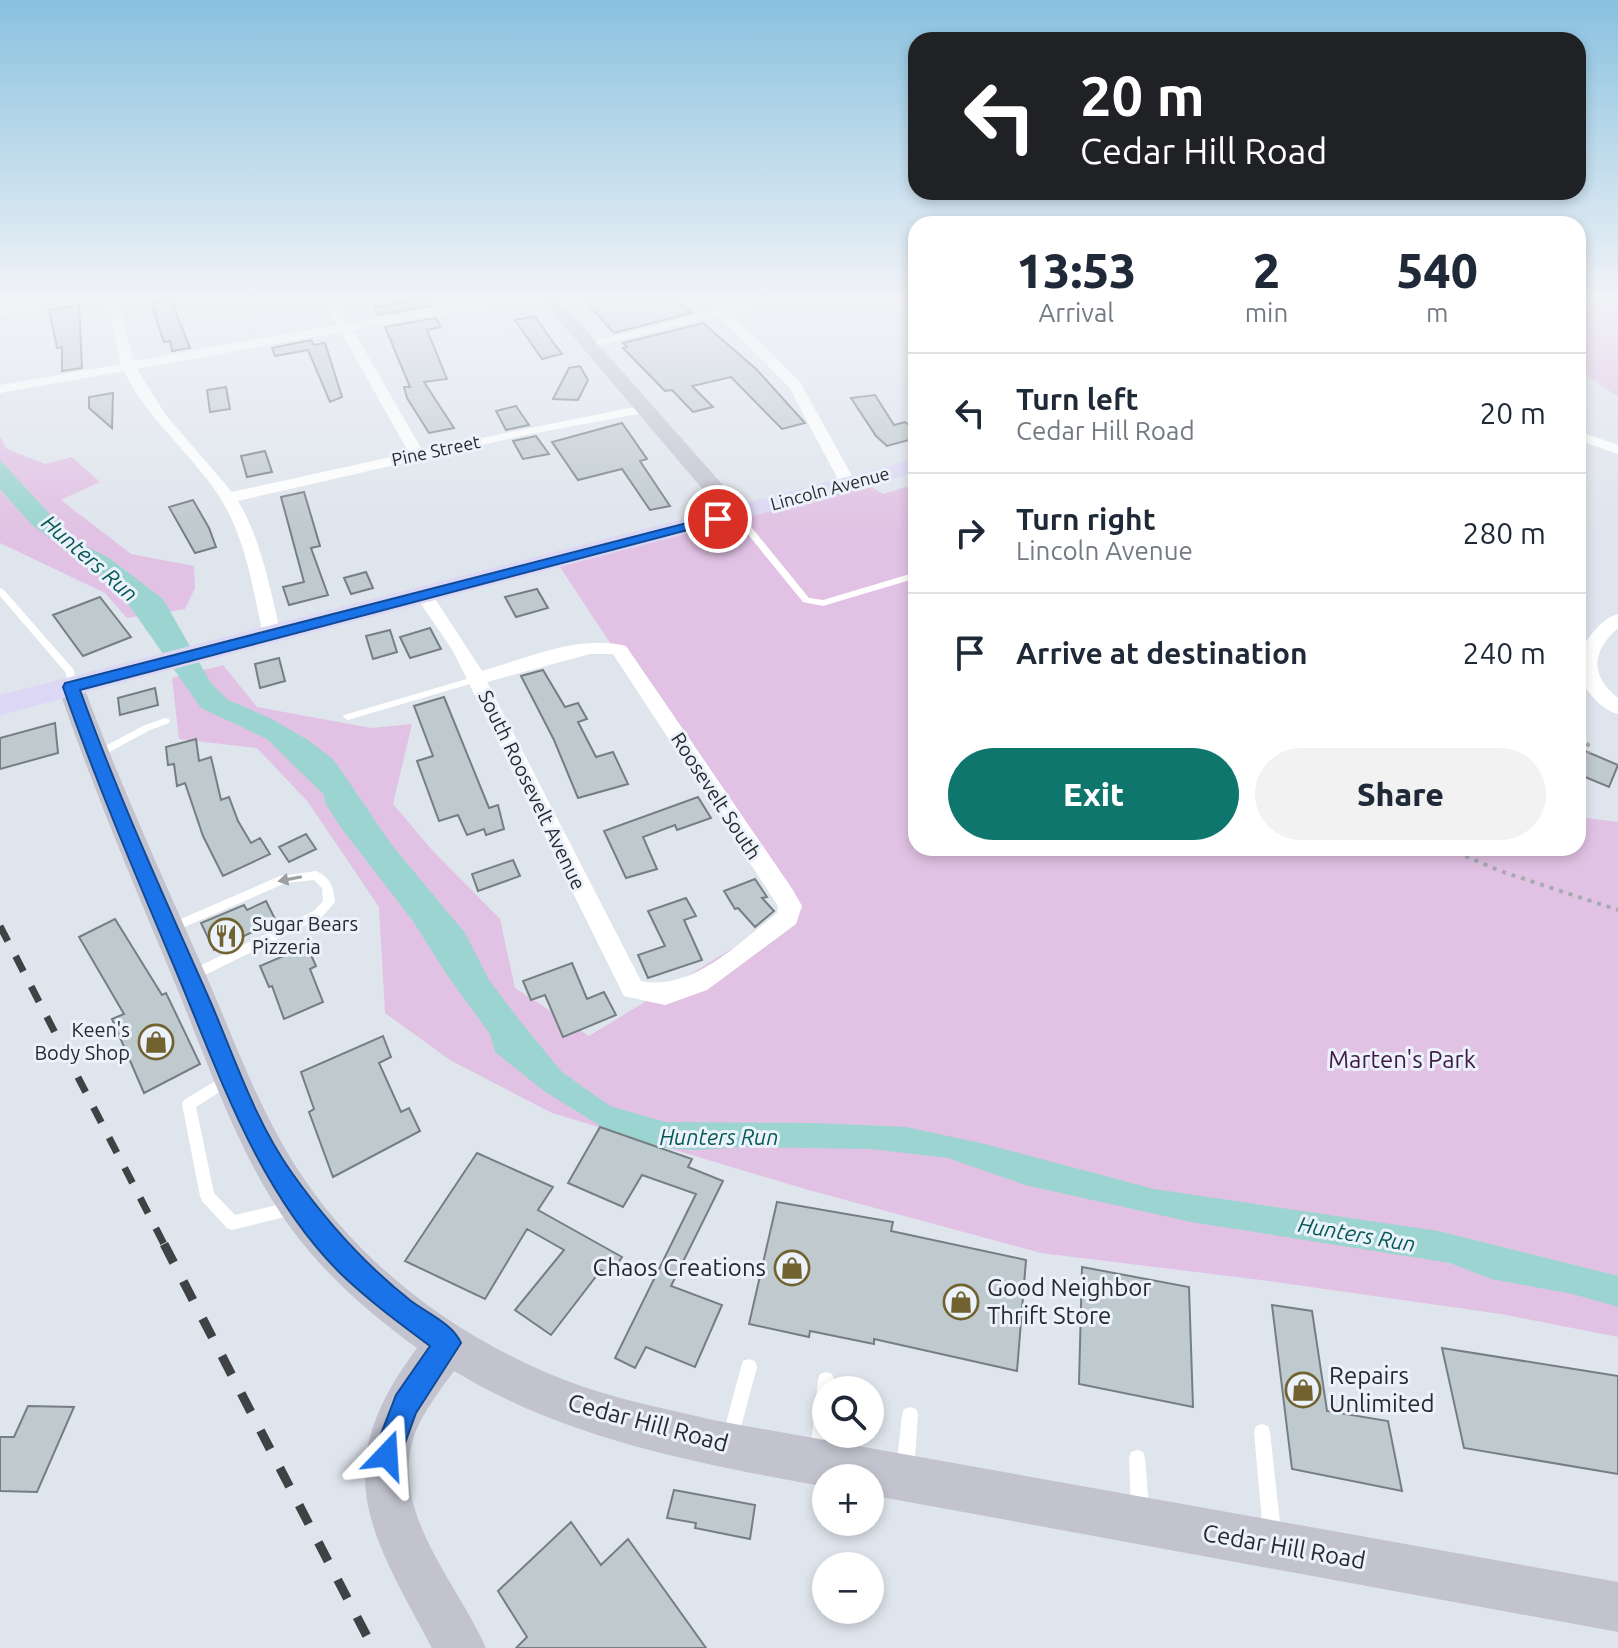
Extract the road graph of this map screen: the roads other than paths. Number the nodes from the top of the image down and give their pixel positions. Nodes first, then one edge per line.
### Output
1 (64, 377) edge
2 (136, 377) edge
3 (372, 377) edge
4 (617, 377) edge
5 (787, 377) edge
6 (0, 389) edge
7 (644, 409) junction
8 (1586, 438) edge
9 (1618, 450) edge
10 (417, 454) junction
11 (908, 468) edge
12 (849, 485) junction
13 (228, 498) junction
14 (736, 514) junction
15 (908, 578) edge
16 (0, 591) edge
17 (424, 595) junction
18 (1618, 619) edge
19 (272, 635) junction
20 (1586, 651) edge
21 (1586, 671) edge
22 (477, 679) junction
23 (71, 687) junction
24 (0, 705) edge
25 (1618, 708) edge
26 (348, 717) dead end
27 (165, 721) dead end
28 (95, 755) junction
29 (169, 929) junction
30 (189, 977) junction
31 (633, 989) joint
32 (232, 1077) junction
33 (302, 1206) junction
34 (448, 1343) junction
35 (749, 1367) dead end
36 (910, 1415) dead end
37 (1262, 1432) dead end
38 (728, 1446) junction
39 (819, 1448) edge
40 (1137, 1458) dead end
41 (817, 1462) junction
42 (904, 1478) junction
43 (1140, 1521) junction
44 (1273, 1545) junction
45 (1618, 1607) edge
46 (460, 1648) edge

1 - 6 street
2 - 13 street
3 - 10 street
4 - 7 main road
5 - 12 street
7 - 10 street, Pine Street
7 - 14 main road
8 - 9 street
10 - 13 street, Pine Street
11 - 12 main road, Lincoln Avenue
12 - 14 main road, Lincoln Avenue
13 - 19 street
14 - 15 lane
14 - 17 main road, Lincoln Avenue
16 - 23 lane
17 - 19 main road, Lincoln Avenue
17 - 22 street, South Roosevelt Avenue
18 - 20 street
19 - 23 main road, Lincoln Avenue
21 - 25 street
22 - 26 lane
22 - 31 street, South Roosevelt Avenue
22 - 31 street, Roosevelt South
23 - 24 main road, Lincoln Avenue
23 - 28 main road, Cedar Hill Road
27 - 28 lane
28 - 29 main road, Cedar Hill Road
29 - 30 main road, Cedar Hill Road
30 -> 29 lane
30 - 32 main road, Cedar Hill Road
32 - 33 main road, Cedar Hill Road
32 - 33 lane
33 - 34 main road, Cedar Hill Road
34 - 38 main road, Cedar Hill Road
34 - 46 main road
35 - 38 lane
36 - 42 lane
37 - 44 lane
38 - 41 main road, Cedar Hill Road
39 - 41 lane
40 - 43 lane
41 - 42 main road, Cedar Hill Road
42 - 43 main road, Cedar Hill Road
43 - 44 main road, Cedar Hill Road
44 - 45 main road, Cedar Hill Road

